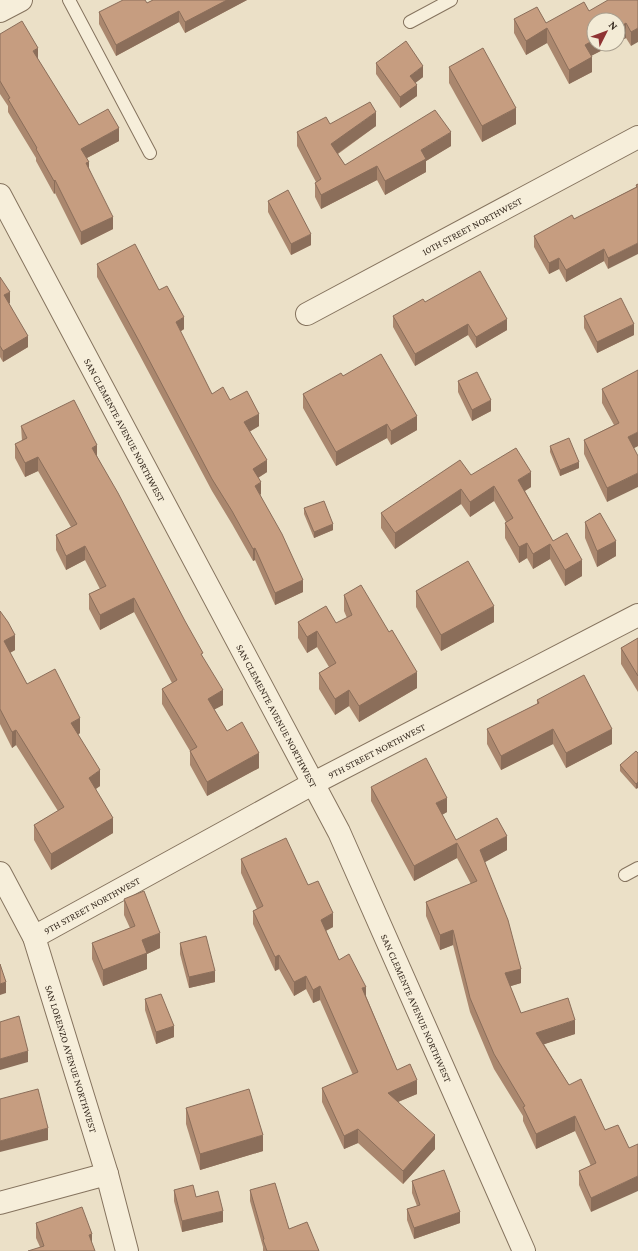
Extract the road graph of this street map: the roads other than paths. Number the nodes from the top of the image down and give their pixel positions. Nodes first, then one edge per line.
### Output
1 (21, 0) edge
2 (69, 0) edge
3 (451, 0) edge
4 (0, 11) edge
5 (410, 22) dead end
6 (638, 136) edge
7 (150, 153) dead end
8 (0, 195) edge
9 (306, 314) dead end
10 (638, 614) edge
11 (314, 783) junction
12 (638, 868) edge
13 (0, 873) edge
14 (625, 875) dead end
15 (34, 936) junction
16 (107, 1174) junction
17 (0, 1203) edge
18 (127, 1251) edge
19 (524, 1251) edge

1 - 4 street
2 - 7 lane
3 - 5 lane
6 - 9 street, 10TH STREET NORTHWEST
8 - 11 street, SAN CLEMENTE AVENUE NORTHWEST
10 - 11 street, 9TH STREET NORTHWEST
11 - 15 street, 9TH STREET NORTHWEST
11 - 19 street, SAN CLEMENTE AVENUE NORTHWEST
12 - 14 lane
13 - 15 street, SAN LORENZO AVENUE NORTHWEST
15 - 16 street, SAN LORENZO AVENUE NORTHWEST
16 - 17 street
16 - 18 street, SAN LORENZO AVENUE NORTHWEST

